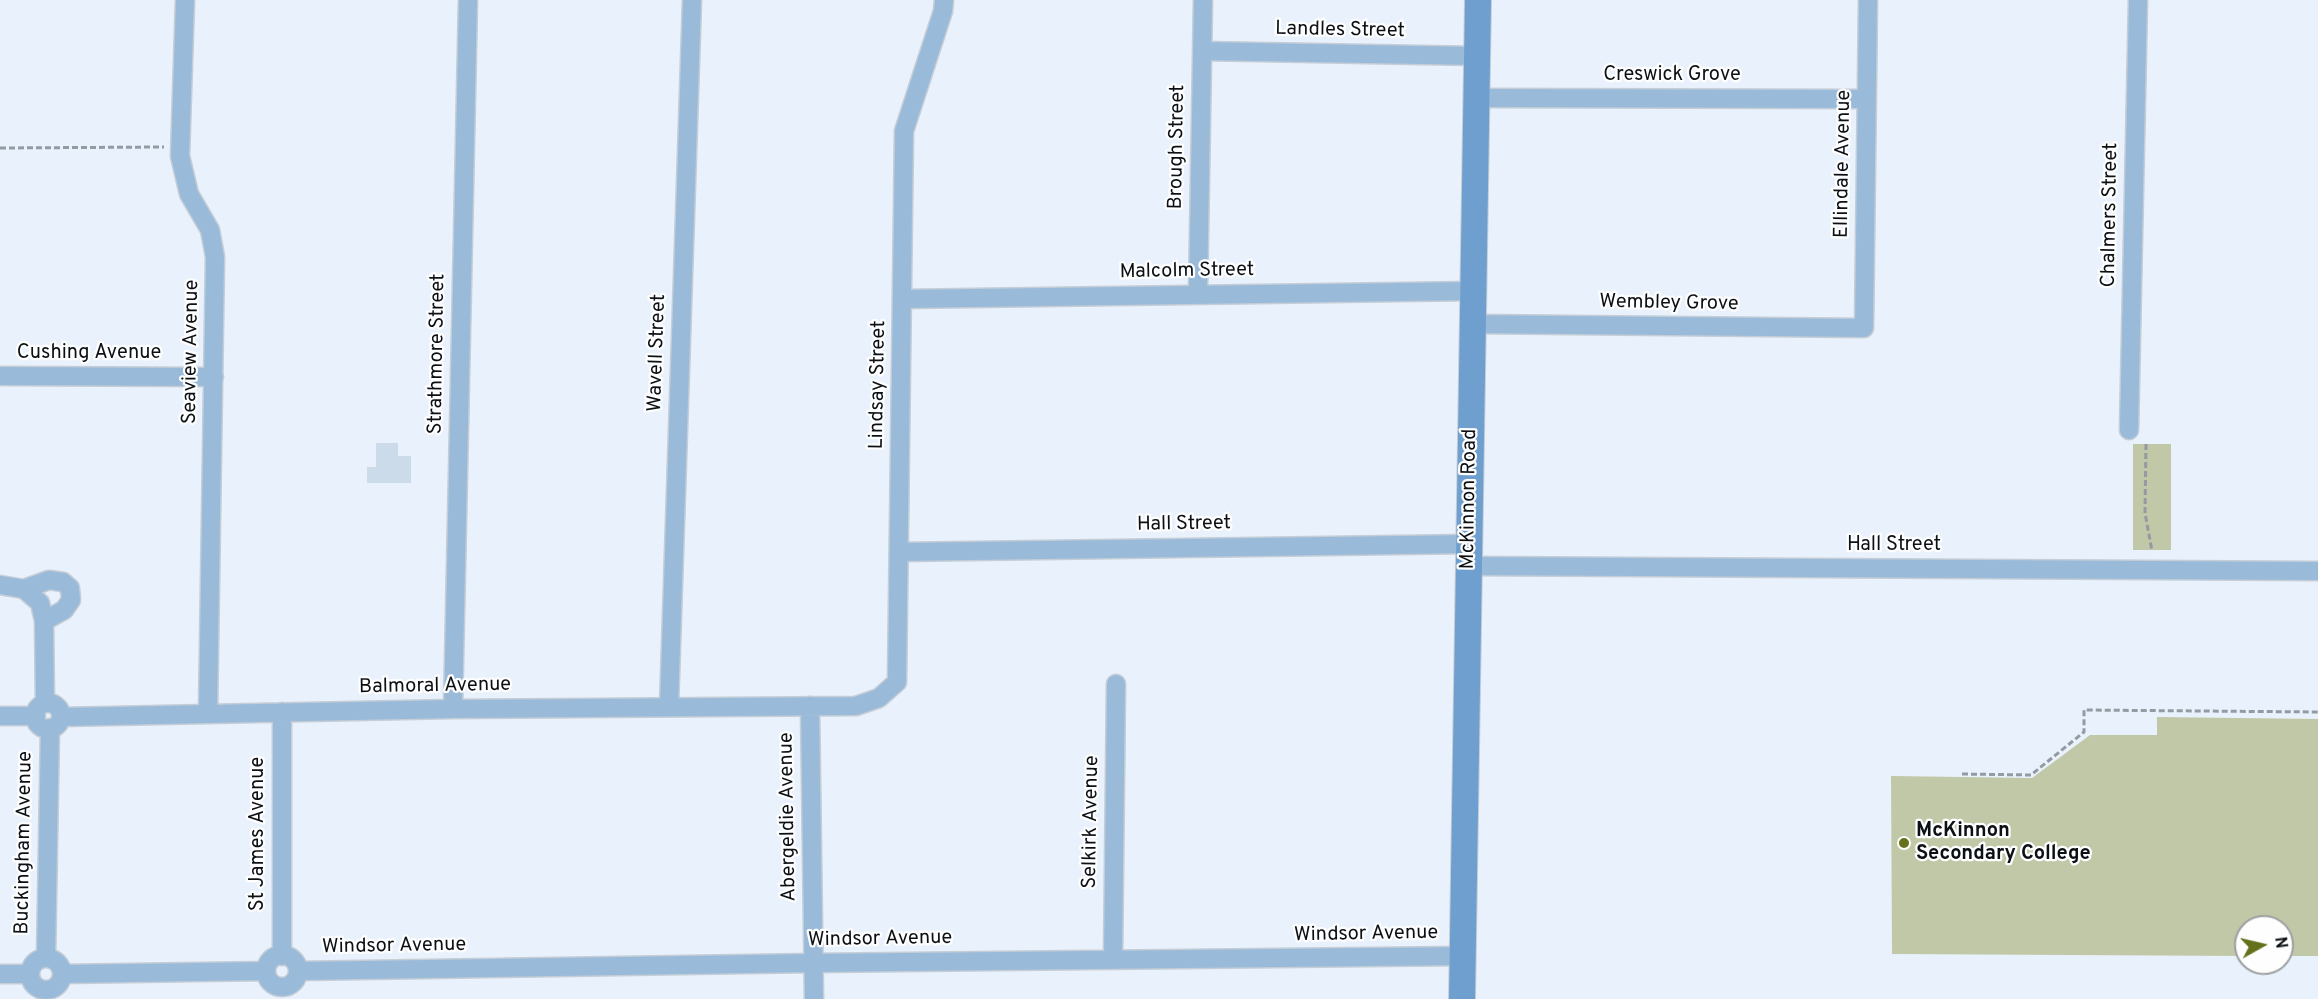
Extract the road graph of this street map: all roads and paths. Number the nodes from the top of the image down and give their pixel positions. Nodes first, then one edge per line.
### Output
1 (185, 0) edge
2 (468, 0) edge
3 (692, 0) edge
4 (944, 0) edge
5 (1203, 0) edge
6 (1478, 0) edge
7 (1868, 0) edge
8 (2138, 0) edge
9 (1202, 51) junction
10 (1477, 56) junction
11 (1476, 98) junction
12 (1867, 99) junction
13 (180, 147) junction
14 (0, 148) edge
15 (1473, 291) junction
16 (1198, 294) junction
17 (902, 299) junction
18 (1473, 324) junction
19 (1864, 328) joint
20 (0, 376) edge
21 (214, 377) junction
22 (2129, 430) dead end
23 (2146, 444) dead end
24 (899, 552) junction
25 (2152, 552) dead end
26 (1469, 555) junction
27 (2318, 571) edge
28 (0, 585) edge
29 (24, 589) junction
30 (44, 621) junction
31 (1116, 684) dead end
32 (810, 706) junction
33 (669, 707) junction
34 (453, 709) junction
35 (282, 712) junction
36 (2318, 712) edge
37 (208, 713) junction
38 (0, 716) edge
39 (48, 716) junction
40 (1962, 774) dead end
41 (282, 956) junction
42 (1463, 956) junction
43 (46, 958) junction
44 (1113, 960) junction
45 (813, 963) junction
46 (266, 971) junction
47 (298, 971) junction
48 (0, 974) edge
49 (30, 974) junction
50 (62, 974) junction
51 (282, 993) edge
52 (46, 994) edge
53 (814, 999) edge
54 (1462, 999) edge

1 - 13 street, Seaview Avenue
2 - 34 street, Strathmore Street
3 - 33 street, Wavell Street
4 - 17 street, Lindsay Street
5 - 9 street, Brough Street
6 - 10 street, McKinnon Road
7 - 12 street, Ellindale Avenue
8 - 22 street, Chalmers Street
9 - 10 street, Landles Street
9 - 16 street, Brough Street
10 - 11 street, McKinnon Road
11 - 12 street, Creswick Grove
11 - 15 street, McKinnon Road
12 - 19 street, Ellindale Avenue
13 - 14 path
13 - 21 street, Seaview Avenue
15 - 16 street, Malcolm Street
15 - 18 street, McKinnon Road
16 - 17 street, Malcolm Street
17 - 24 street, Lindsay Street
18 - 19 street, Wembley Grove
18 - 26 street, McKinnon Road
20 - 21 street, Cushing Avenue
21 - 37 street, Seaview Avenue
23 - 25 path
24 - 26 street, Hall Street
24 - 32 street, Lindsay Street
26 - 27 street, Hall Street
26 - 42 street, McKinnon Road
28 - 29 street
29 - 30 street
29 - 30 street
30 - 39 street, Buckingham Avenue
31 - 44 street, Selkirk Avenue
32 - 33 street, Balmoral Avenue
32 - 45 street, Abergeldie Avenue
33 - 34 street, Balmoral Avenue
34 - 35 street, Balmoral Avenue
35 - 37 street, Balmoral Avenue
35 - 41 street, St James Avenue
36 - 40 path
37 - 39 street, Balmoral Avenue
38 - 39 street, Balmoral Avenue
39 - 43 street, Buckingham Avenue
41 - 46 street
41 - 47 street
42 - 44 street, Windsor Avenue
42 - 54 street, McKinnon Road
43 - 49 street
43 - 50 street
44 - 45 street, Windsor Avenue
45 - 47 street, Windsor Avenue
45 - 53 street, Abergeldie Avenue
46 - 50 street
46 - 51 street
47 - 51 street
48 - 49 street
49 - 52 street
50 - 52 street

